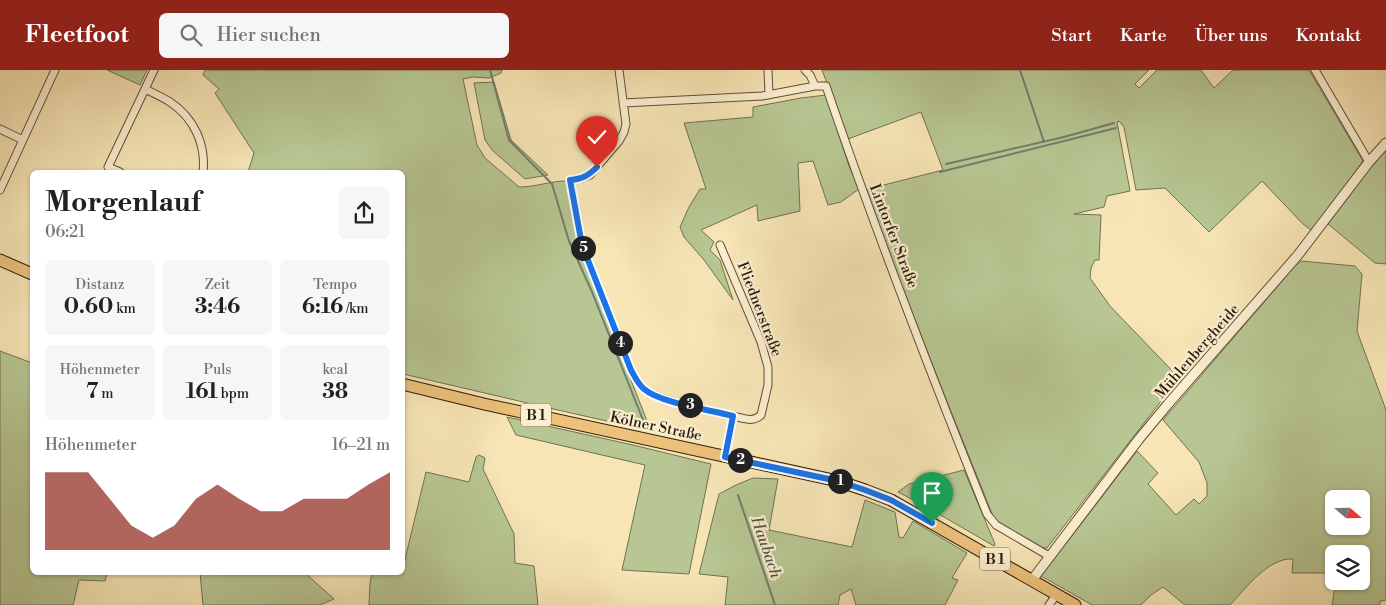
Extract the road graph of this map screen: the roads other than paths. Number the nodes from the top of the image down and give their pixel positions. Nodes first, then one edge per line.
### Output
1 (55, 70) edge
2 (154, 70) edge
3 (619, 70) edge
4 (768, 70) edge
5 (805, 70) edge
6 (1315, 70) edge
7 (815, 86) junction
8 (145, 89) junction
9 (769, 95) junction
10 (623, 103) junction
11 (0, 129) edge
12 (23, 140) junction
13 (1386, 143) edge
14 (1370, 162) junction
15 (115, 170) edge
16 (203, 170) edge
17 (0, 190) edge
18 (720, 245) dead end
19 (0, 260) edge
20 (30, 273) edge
21 (405, 385) edge
22 (733, 416) junction
23 (725, 457) junction
24 (1049, 556) junction
25 (1032, 580) junction
26 (1057, 594) junction
27 (1049, 605) edge
28 (1075, 605) edge

1 - 12 street
2 - 8 street
3 - 10 street
4 - 9 street
5 - 7 street
6 - 14 street
7 - 9 street
7 - 24 street, Lintorfer Straße
8 - 15 street
8 - 16 street
9 - 10 street
10 - 22 street
11 - 12 street
12 - 17 street
13 - 14 street, Mühlenbergheide
14 - 24 street, Mühlenbergheide
18 - 22 street, Fliednerstraße
19 - 20 main road
21 - 23 main road, Kölner Straße / B 1
22 - 23 street
23 - 25 main road, Kölner Straße / B 1
24 - 25 street, Mühlenbergheide
25 - 26 main road, Kölner Straße / B 1
26 - 27 street
26 - 28 main road, Kölner Straße / B 1

